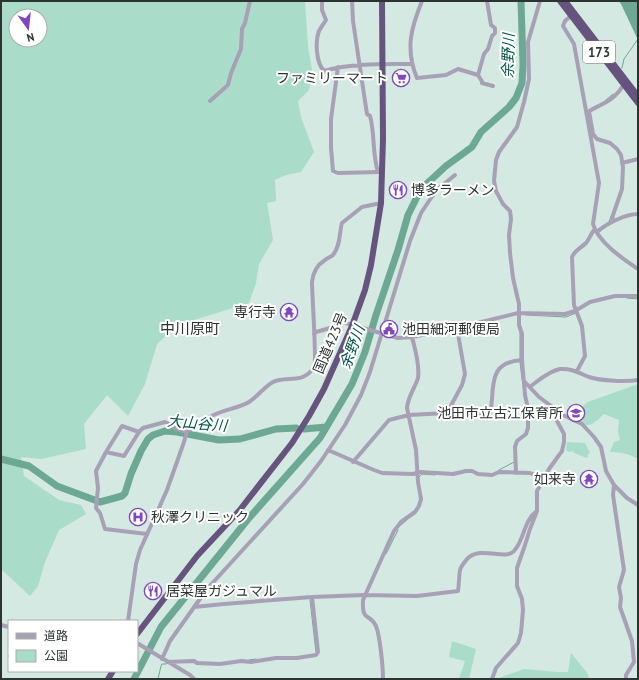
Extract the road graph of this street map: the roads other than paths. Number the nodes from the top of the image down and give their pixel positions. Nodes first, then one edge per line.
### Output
1 (250, 1) edge
2 (322, 1) edge
3 (352, 1) edge
4 (382, 1) edge
5 (422, 1) edge
6 (487, 1) edge
7 (540, 1) edge
8 (560, 1) edge
9 (565, 1) edge
10 (572, 14) junction
11 (382, 64) junction
12 (412, 64) junction
13 (360, 65) junction
14 (338, 67) junction
15 (478, 75) junction
16 (624, 84) junction
17 (493, 86) dead end
18 (638, 96) edge
19 (210, 101) dead end
20 (638, 103) edge
21 (591, 134) junction
22 (638, 160) edge
23 (622, 163) junction
24 (380, 172) junction
25 (455, 175) dead end
26 (381, 203) junction
27 (638, 214) edge
28 (612, 222) junction
29 (596, 231) junction
30 (638, 269) edge
31 (638, 296) edge
32 (575, 311) junction
33 (518, 313) junction
34 (355, 326) junction
35 (457, 328) junction
36 (314, 334) junction
37 (382, 334) junction
38 (412, 337) junction
39 (522, 360) junction
40 (577, 371) junction
41 (638, 380) edge
42 (524, 381) junction
43 (531, 386) junction
44 (554, 408) junction
45 (447, 413) junction
46 (408, 415) junction
47 (186, 431) junction
48 (138, 432) junction
49 (328, 450) junction
50 (106, 452) junction
51 (353, 462) junction
52 (516, 472) junction
53 (417, 473) junction
54 (544, 479) junction
55 (614, 485) junction
56 (638, 505) edge
57 (537, 511) junction
58 (147, 534) junction
59 (364, 595) junction
60 (312, 597) junction
61 (194, 607) junction
62 (128, 620) edge
63 (138, 633) edge
64 (138, 644) edge
65 (161, 658) junction
66 (167, 662) junction
67 (194, 679) edge
68 (384, 679) edge
69 (492, 679) edge
70 (626, 679) edge

1 - 19 street
2 - 14 street
3 - 13 street
4 - 11 highway, 国道423号
5 - 12 street
6 - 15 street
7 - 33 street
8 - 10 highway, 173
9 - 10 highway, 173
10 - 16 highway, 173
10 - 18 highway, 173
10 - 21 street
11 - 12 street
11 - 13 street
11 - 24 highway, 国道423号
12 - 15 street
13 - 14 street
13 - 24 street
14 - 24 street
15 - 17 street
16 - 20 highway, 173
16 - 21 street
21 - 23 street
21 - 29 street
22 - 23 street
23 - 28 street
24 - 26 highway, 国道423号
25 - 37 street
26 - 34 highway, 国道423号
26 - 36 street
27 - 28 street
28 - 29 street
29 - 30 street
29 - 32 street
31 - 32 street
32 - 33 street
32 - 40 street
33 - 35 street
33 - 39 street
34 - 36 street
34 - 37 street
34 - 63 highway, 国道423号
35 - 38 street
35 - 45 street
36 - 47 street
37 - 38 street
37 - 49 street
38 - 46 street
39 - 42 street
39 - 45 street
40 - 41 street
40 - 43 street
42 - 43 street
42 - 52 street
43 - 44 street
44 - 54 street
44 - 55 street
45 - 46 street
46 - 51 street
46 - 53 street
47 - 48 street
47 - 58 street
48 - 50 street
48 - 50 street
49 - 51 street
49 - 61 street
50 - 58 street
51 - 53 street
52 - 53 street
52 - 54 street
53 - 59 street
54 - 57 street
55 - 56 street
55 - 70 street
57 - 59 street
57 - 69 street
58 - 62 street
59 - 60 street
59 - 68 street
60 - 61 street
60 - 66 street
61 - 65 street
64 - 65 street
65 - 66 street
66 - 67 street

